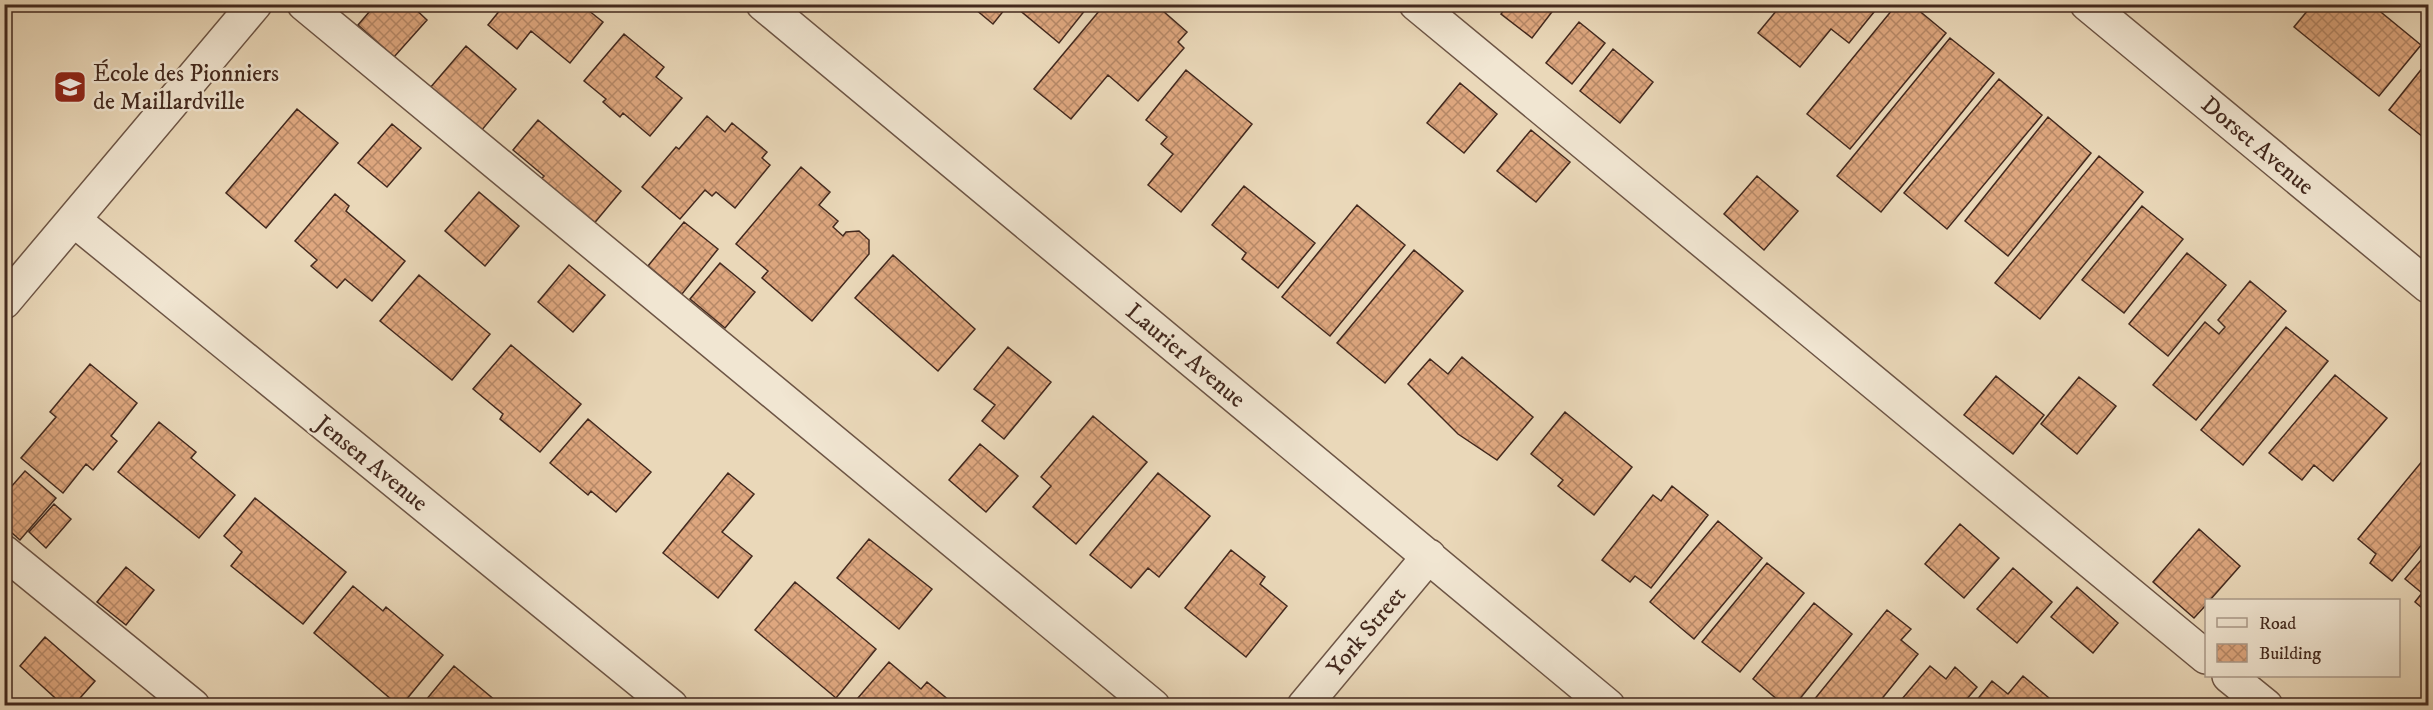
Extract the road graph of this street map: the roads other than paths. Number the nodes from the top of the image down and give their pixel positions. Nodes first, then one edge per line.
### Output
1 (255, 4) edge
2 (304, 4) edge
3 (763, 4) edge
4 (1416, 4) edge
5 (2087, 4) edge
6 (74, 220) junction
7 (2428, 286) edge
8 (4, 302) edge
9 (4, 552) edge
10 (1429, 556) junction
11 (2205, 656) edge
12 (2231, 677) edge
13 (193, 705) edge
14 (671, 705) edge
15 (1153, 705) edge
16 (1304, 705) edge
17 (1608, 705) edge
18 (2266, 705) edge

1 - 6 street
2 - 15 street
3 - 10 street, Laurier Avenue
4 - 11 street
5 - 7 street, Dorset Avenue
6 - 8 street
6 - 14 street, Jensen Avenue
9 - 13 street
10 - 16 street, York Street
10 - 17 street, Laurier Avenue
12 - 18 street

